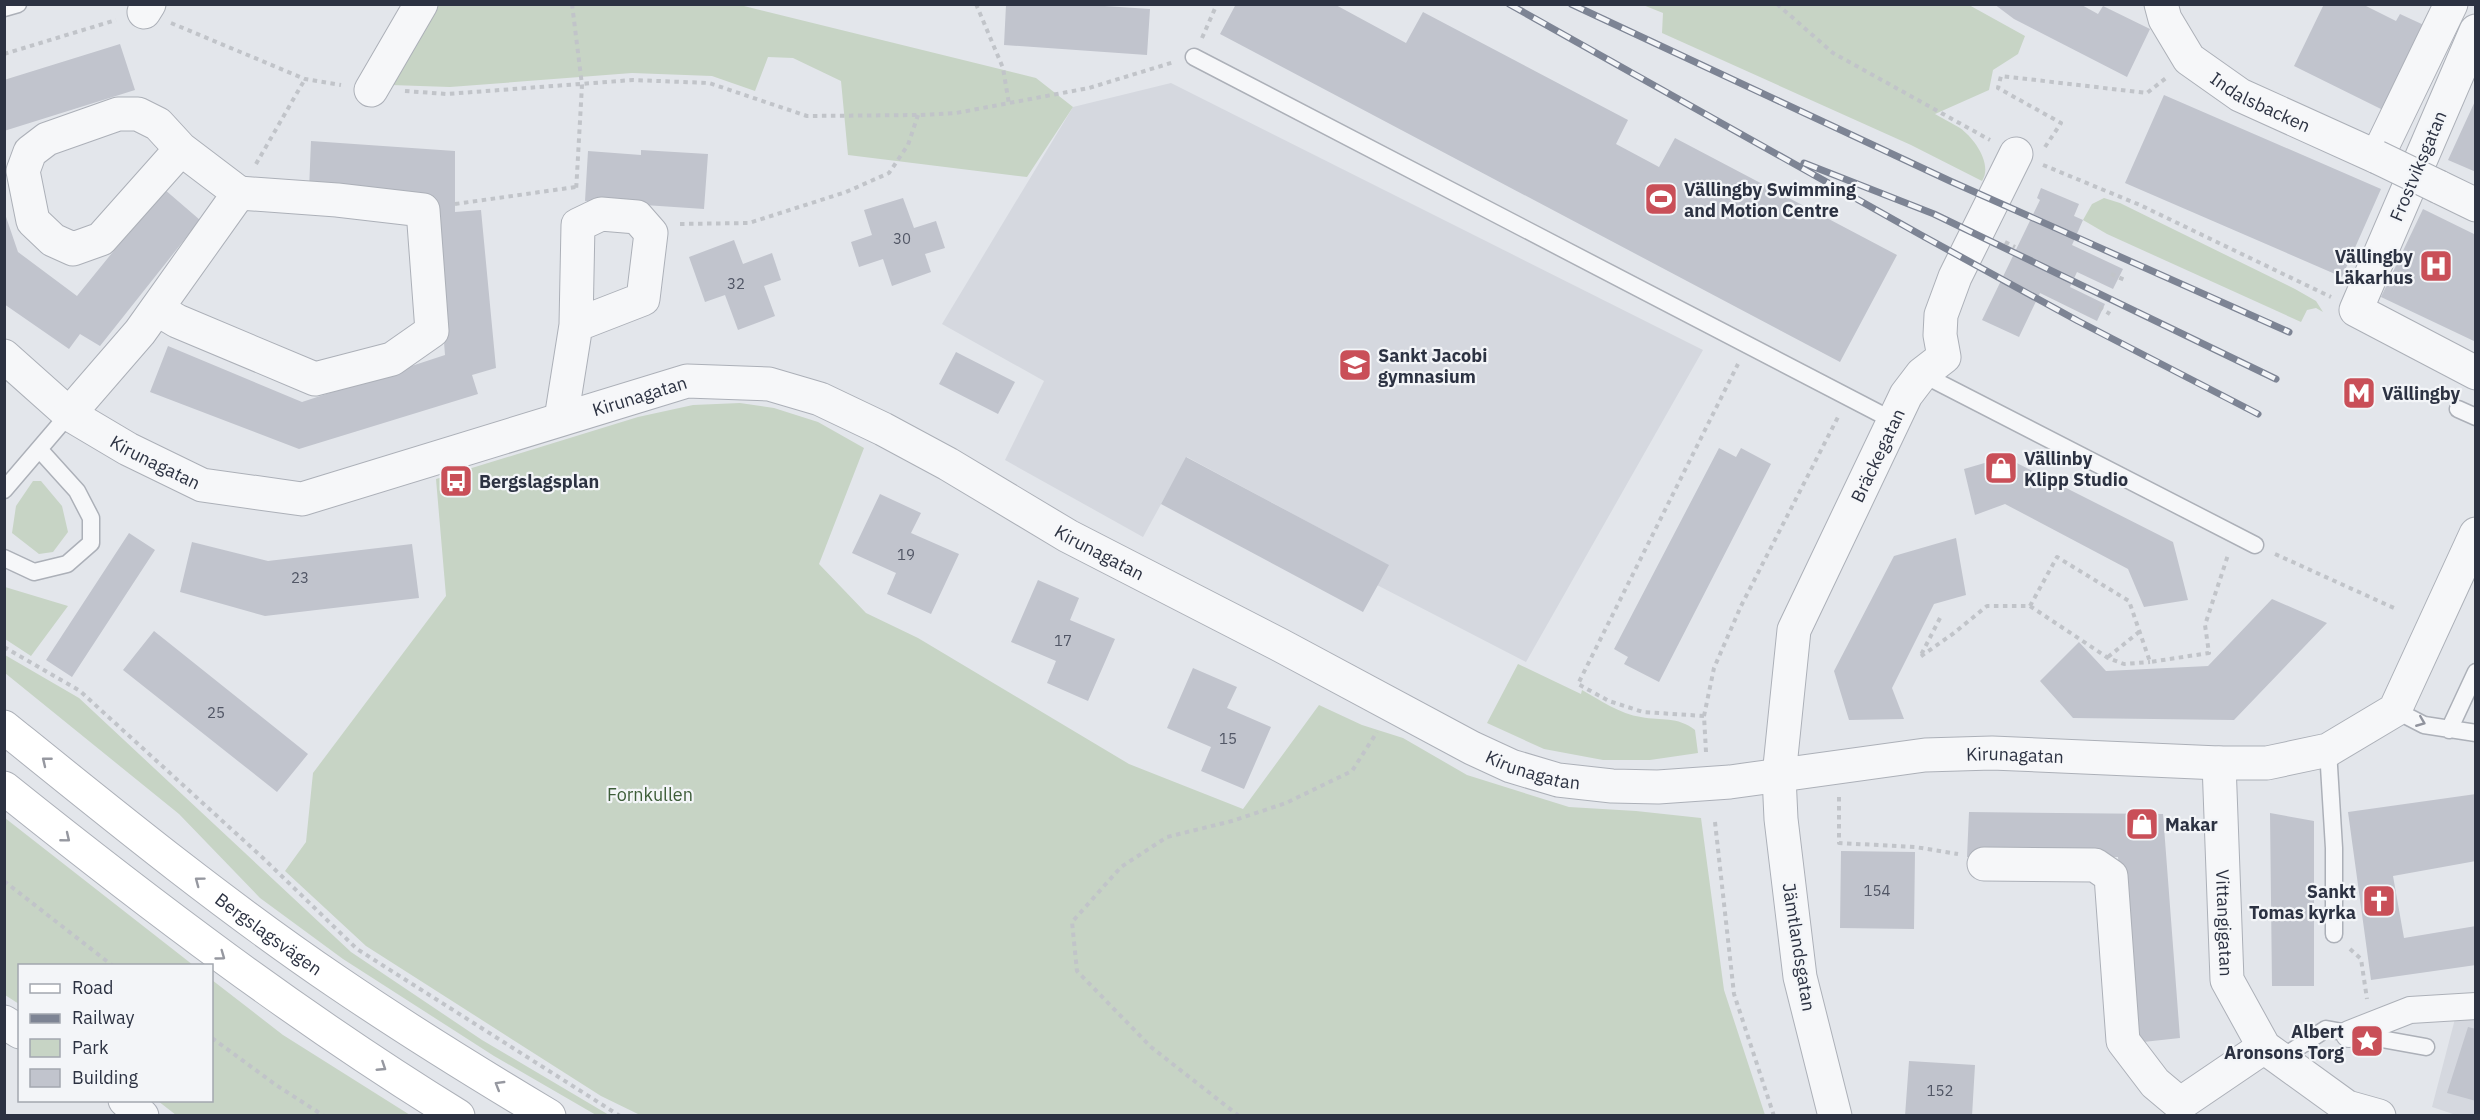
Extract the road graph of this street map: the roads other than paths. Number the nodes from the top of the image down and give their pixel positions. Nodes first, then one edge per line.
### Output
1 (18, 4) edge
2 (422, 4) edge
3 (2135, 4) edge
4 (2451, 4) edge
5 (4, 8) edge
6 (2163, 12) edge
7 (2475, 31) edge
8 (1194, 57) road end
9 (370, 90) road end
10 (181, 150) junction
11 (2377, 157) junction
12 (2026, 158) road end
13 (239, 193) junction
14 (2475, 205) edge
15 (156, 309) junction
16 (576, 325) junction
17 (4, 356) edge
18 (2475, 373) edge
19 (1922, 374) junction
20 (2458, 409) dead end
21 (69, 414) junction
22 (2475, 417) edge
23 (561, 419) junction
24 (1894, 421) junction
25 (39, 449) junction
26 (4, 490) edge
27 (2475, 534) edge
28 (2255, 545) road end
29 (4, 558) edge
30 (2475, 672) edge
31 (2395, 710) junction
32 (4, 727) edge
33 (2449, 730) junction
34 (2475, 732) edge
35 (2328, 750) junction
36 (2219, 763) junction
37 (1779, 776) junction
38 (4, 788) edge
39 (1984, 864) road end
40 (2334, 934) dead end
41 (2475, 1006) edge
42 (4, 1022) edge
43 (18, 1031) edge
44 (2349, 1034) junction
45 (2426, 1047) dead end
46 (2272, 1053) junction
47 (126, 1102) edge
48 (142, 1116) edge
49 (458, 1116) edge
50 (549, 1116) edge
51 (1835, 1116) edge
52 (2379, 1116) edge

1 - 5 lane
2 - 9 street
3 - 6 street, Indalsbacken
4 - 11 street
6 - 11 street, Indalsbacken
7 - 18 street, Frostviksgatan
8 - 24 lane
10 - 10 street
10 - 13 street
11 - 14 street, Indalsbacken, bridge
12 - 19 street, Bräckegatan
13 - 15 street
13 - 15 street
15 - 21 street
16 - 16 street, Kirunagatan
16 - 23 street, Kirunagatan
17 - 21 street, Kirunagatan
19 - 24 street, Bräckegatan
19 - 28 lane
20 - 22 lane
21 - 23 street, Kirunagatan
21 - 25 lane
23 - 37 street, Kirunagatan
24 - 37 street, Bräckegatan
25 - 26 lane
25 - 29 lane
27 - 31 street
30 - 33 lane
31 -> 33 lane
31 - 35 street, Kirunagatan
50 -> 32 main road, Bergslagsvägen
33 - 34 lane
35 - 36 street, Kirunagatan
35 - 40 lane
36 - 37 street, Kirunagatan
36 - 46 street, Vittangigatan
37 - 51 street, Jämtlandsgatan
38 -> 49 main road
39 - 46 street
41 - 44 street
42 - 43 street
44 - 45 lane
44 - 46 lane
46 - 52 street, Vittangigatan
47 - 48 street

